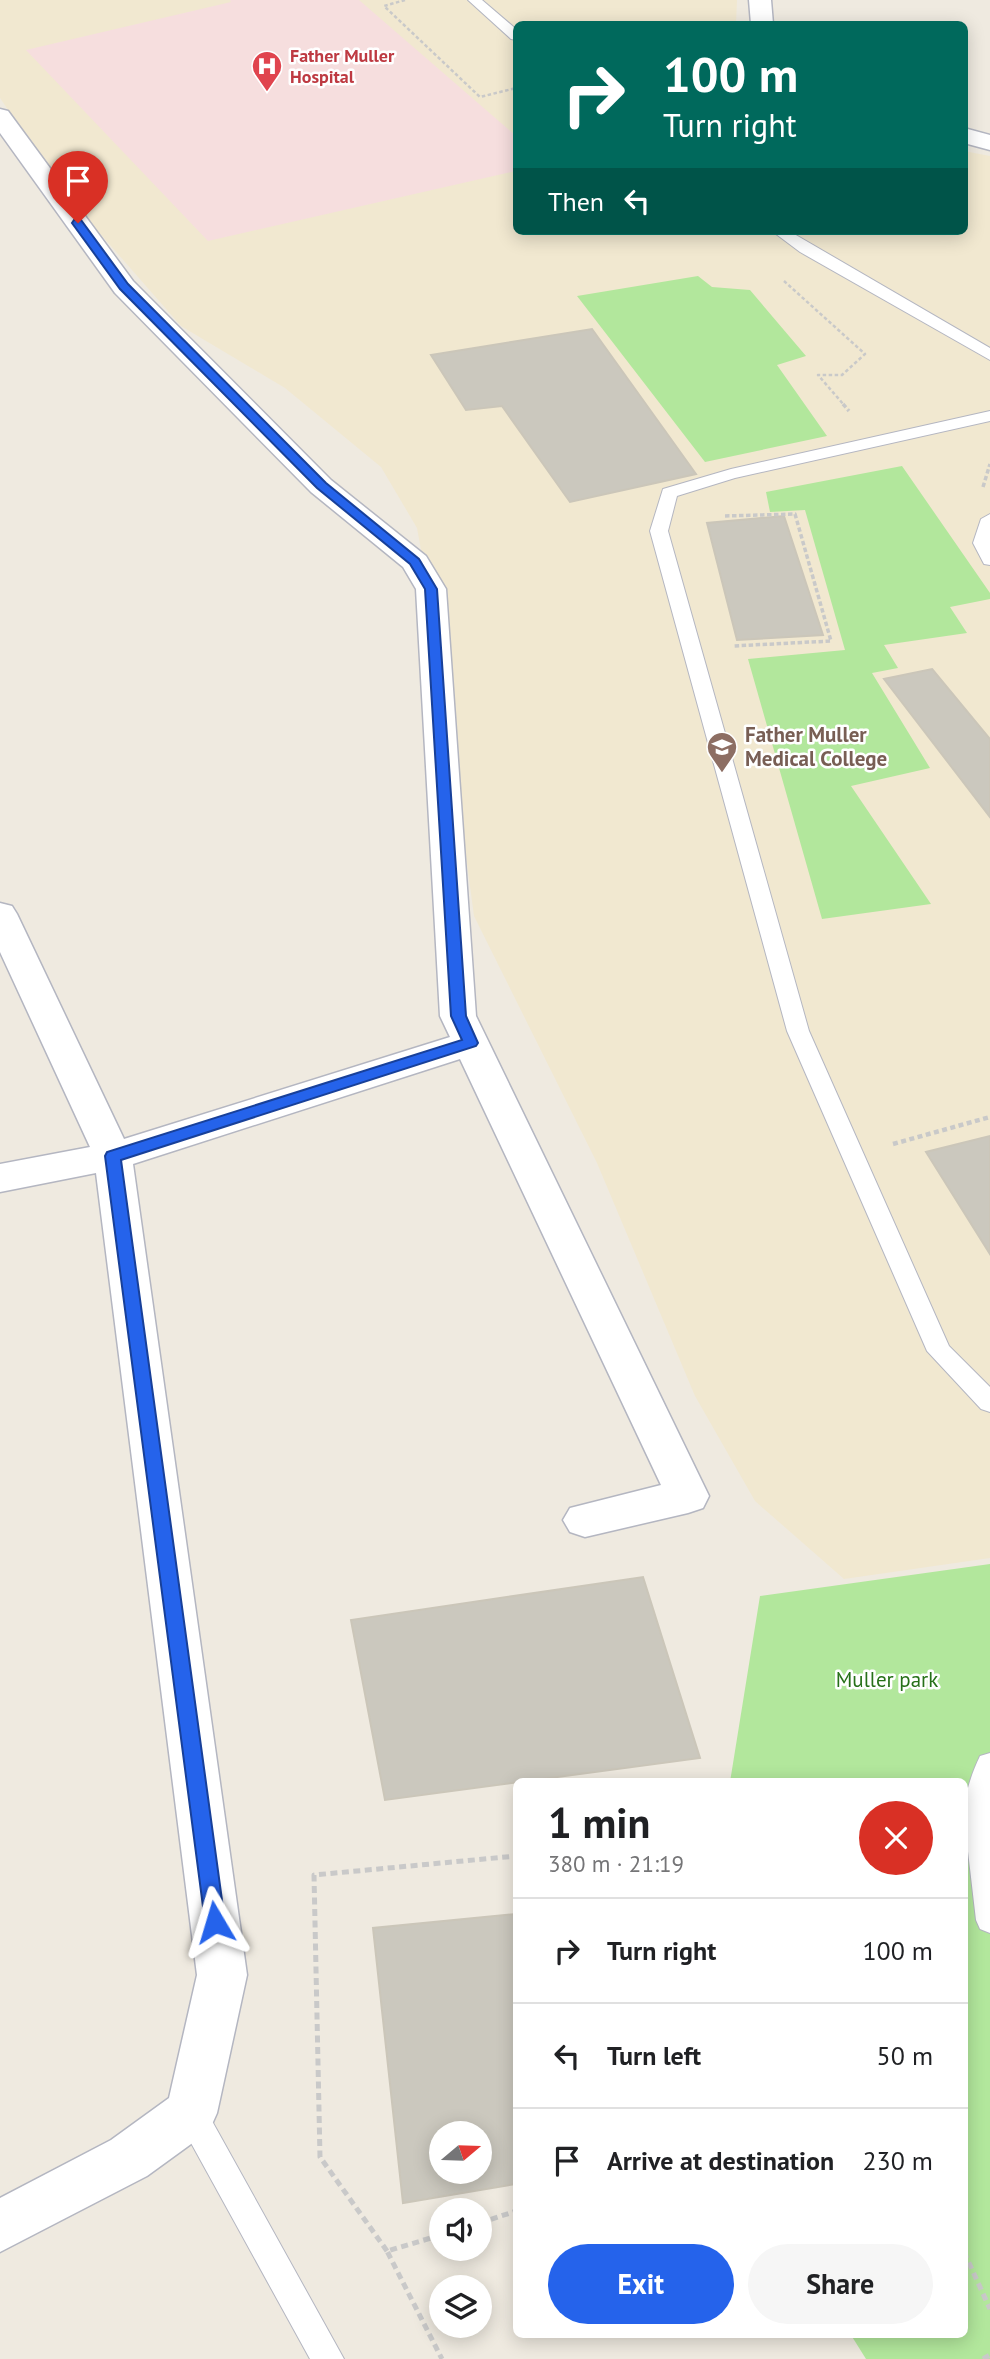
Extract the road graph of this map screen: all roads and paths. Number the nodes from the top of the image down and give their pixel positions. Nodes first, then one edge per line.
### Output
1 (405, 0) edge
2 (474, 0) edge
3 (760, 0) edge
4 (762, 21) edge
5 (513, 33) edge
6 (513, 89) edge
7 (0, 116) edge
8 (968, 136) edge
9 (990, 143) edge
10 (785, 235) edge
11 (784, 281) dead end
12 (990, 355) edge
13 (853, 415) dead end
14 (990, 416) edge
15 (718, 516) dead end
16 (990, 519) edge
17 (990, 560) edge
18 (721, 647) dead end
19 (0, 914) edge
20 (471, 1043) junction
21 (990, 1117) edge
22 (886, 1146) dead end
23 (113, 1156) junction
24 (0, 1178) edge
25 (990, 1402) edge
26 (585, 1520) dead end
27 (990, 1765) edge
28 (513, 1856) edge
29 (990, 1920) edge
30 (191, 2113) junction
31 (513, 2212) edge
32 (492, 2218) edge
33 (0, 2226) edge
34 (429, 2239) edge
35 (387, 2251) junction
36 (968, 2261) edge
37 (990, 2309) edge
38 (990, 2356) edge
39 (328, 2359) edge
40 (442, 2359) edge
41 (984, 2359) edge

1 - 6 path
2 - 5 lane
3 - 4 street
7 - 20 street
8 - 9 street
10 - 12 lane
11 - 13 path
14 - 25 lane
15 - 18 path
16 - 17 lane
19 - 23 street
20 - 23 street
20 - 26 street
21 - 22 path
23 - 24 street
23 - 30 street
27 - 29 lane
28 - 35 path
30 - 33 street
30 - 39 lane
31 - 32 path
34 - 35 path
35 - 40 path
36 - 37 path
38 - 41 path

